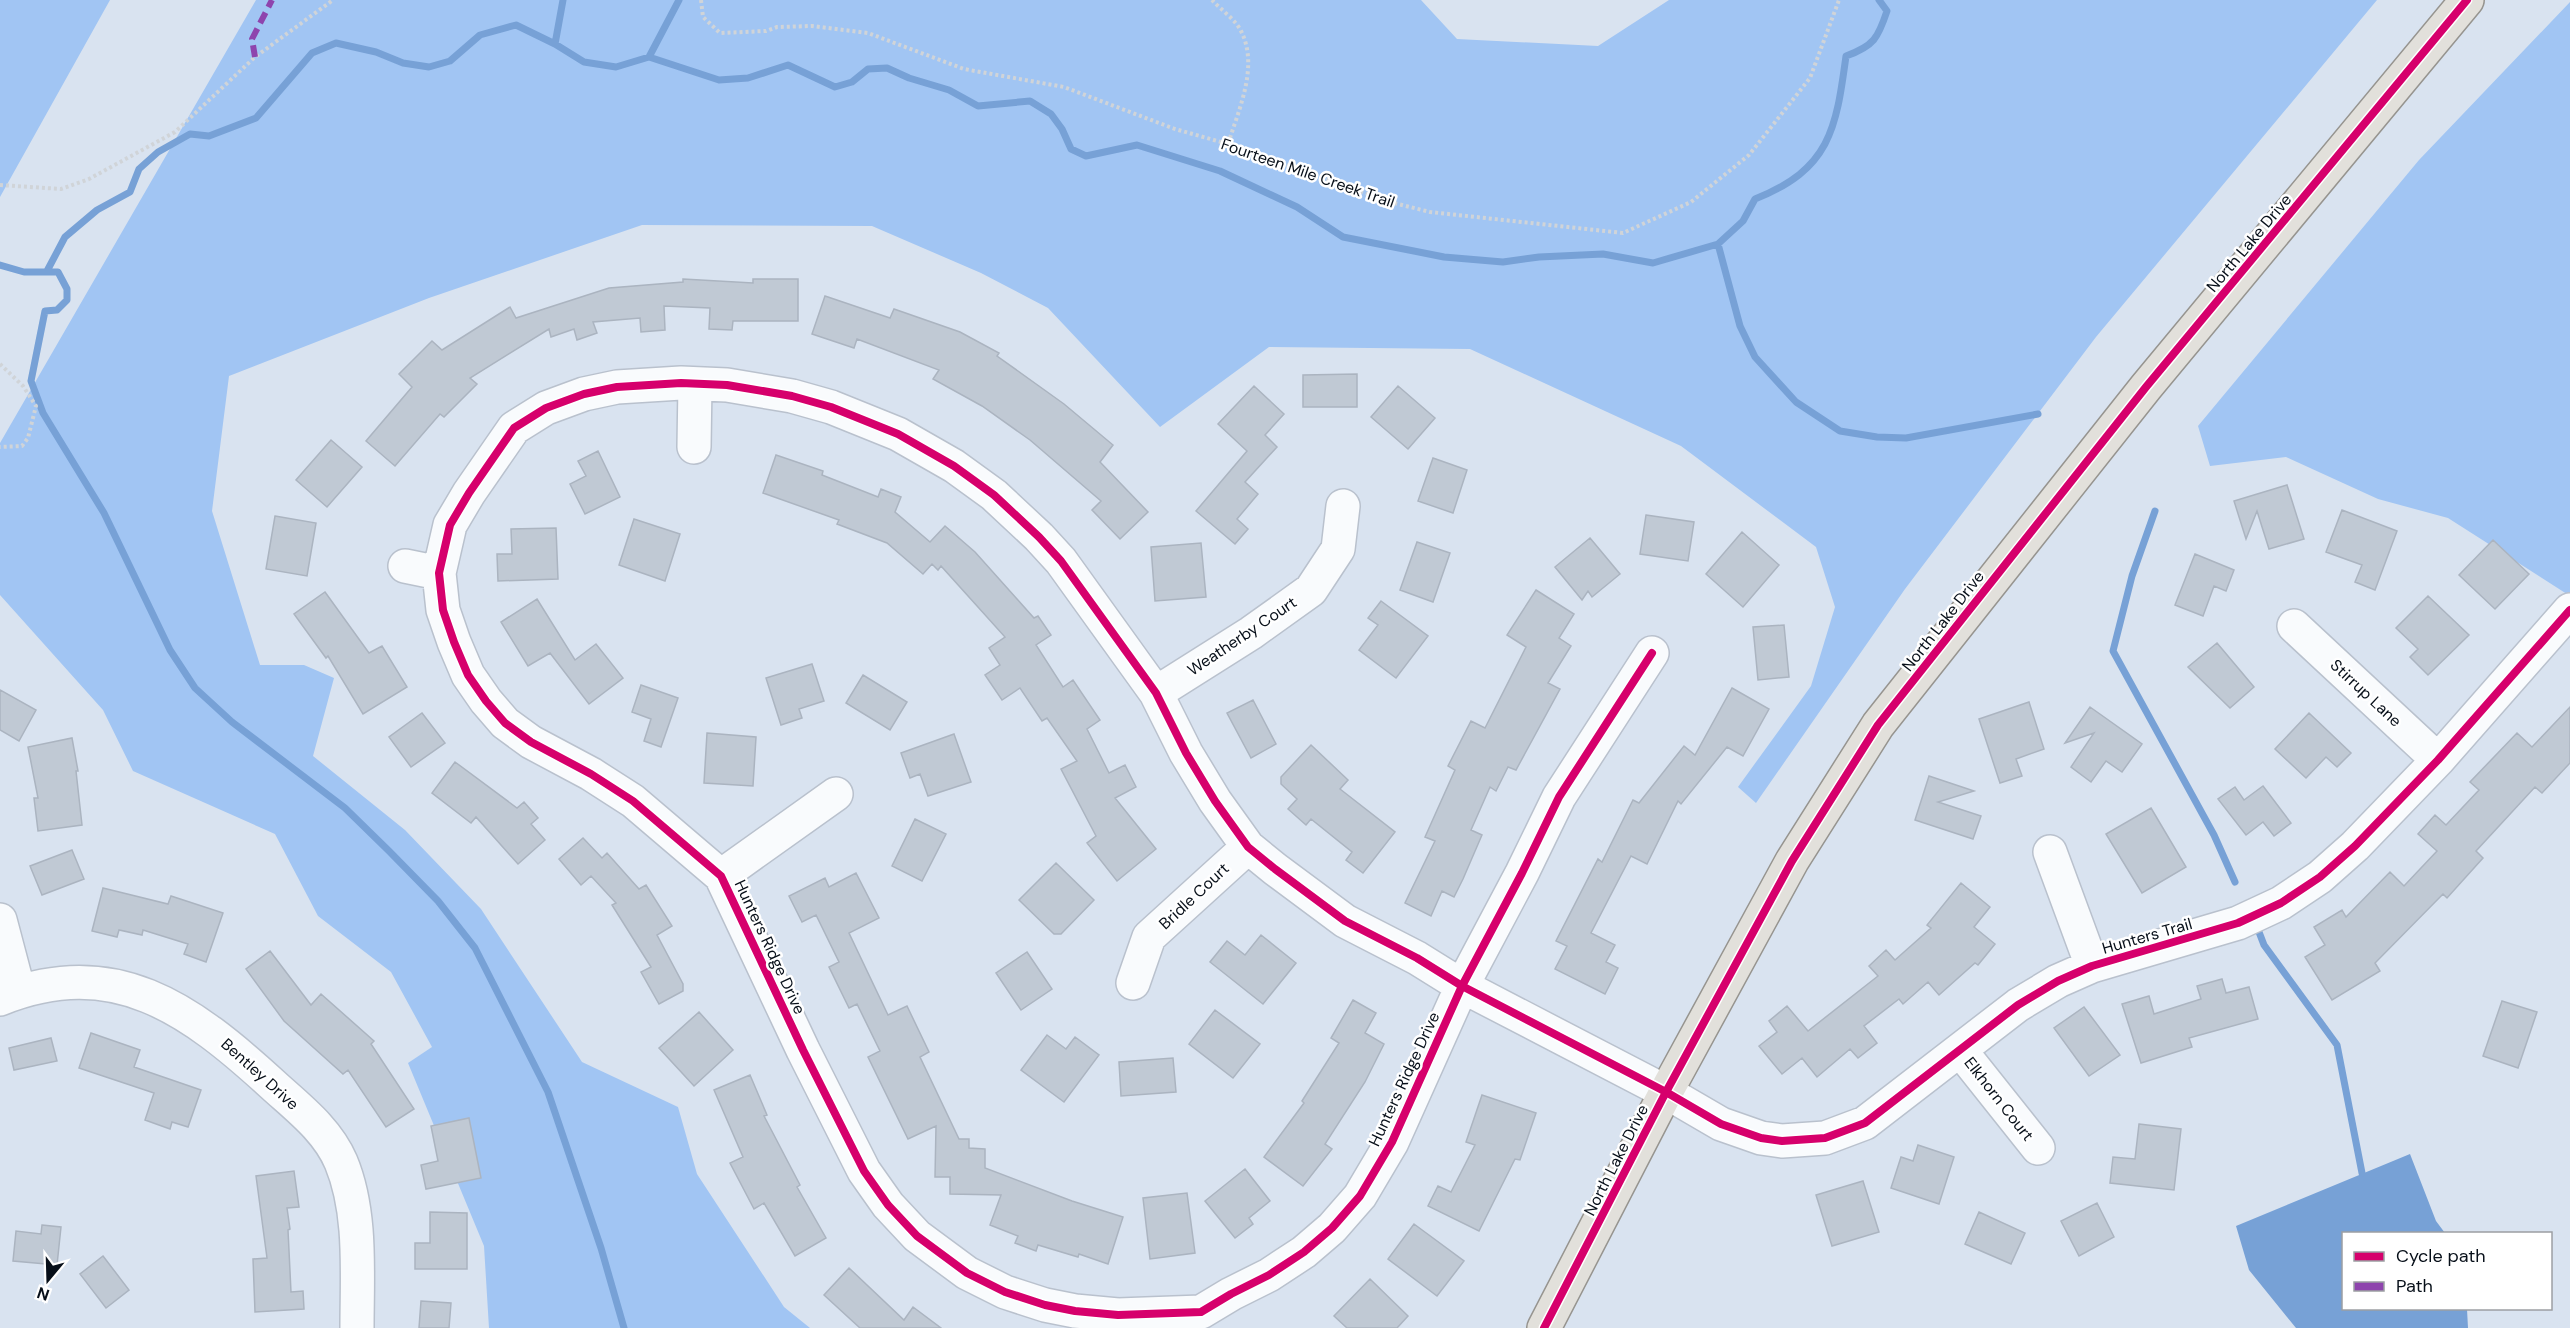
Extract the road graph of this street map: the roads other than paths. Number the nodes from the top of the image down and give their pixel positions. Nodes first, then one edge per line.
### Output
1 (2467, 0) edge
2 (695, 384) junction
3 (694, 447) dead end
4 (1343, 506) dead end
5 (405, 566) dead end
6 (439, 573) junction
7 (2570, 610) edge
8 (2294, 626) dead end
9 (1652, 653) dead end
10 (1156, 693) junction
11 (2438, 760) junction
12 (836, 794) dead end
13 (1248, 847) junction
14 (2050, 852) dead end
15 (721, 876) junction
16 (0, 920) edge
17 (2092, 966) junction
18 (1133, 984) dead end
19 (1462, 986) junction
20 (9, 996) edge
21 (1960, 1050) junction
22 (1666, 1092) junction
23 (2038, 1148) dead end
24 (1203, 1320) edge
25 (357, 1328) edge
26 (1544, 1328) edge

1 - 22 main road, North Lake Drive
2 - 3 street
2 - 6 street, Hunters Ridge Drive
2 - 10 street, Hunters Ridge Drive
4 - 10 street, Weatherby Court
5 - 6 street
6 - 15 street, Hunters Ridge Drive
7 - 11 street, Hunters Trail
8 - 11 street, Stirrup Lane
9 - 19 street, Hunters Ridge Drive
10 - 13 street, Hunters Ridge Drive
11 - 17 street, Hunters Trail
12 - 15 street
13 - 18 street, Bridle Court
13 - 19 street, Hunters Ridge Drive
14 - 17 street
15 - 24 street, Hunters Ridge Drive
16 - 20 street
17 - 21 street, Hunters Trail
19 - 22 street, Hunters Ridge Drive
19 - 24 street, Hunters Ridge Drive
20 - 25 street, Bentley Drive
21 - 22 street, Hunters Trail
21 - 23 street, Elkhorn Court
22 - 26 main road, North Lake Drive

